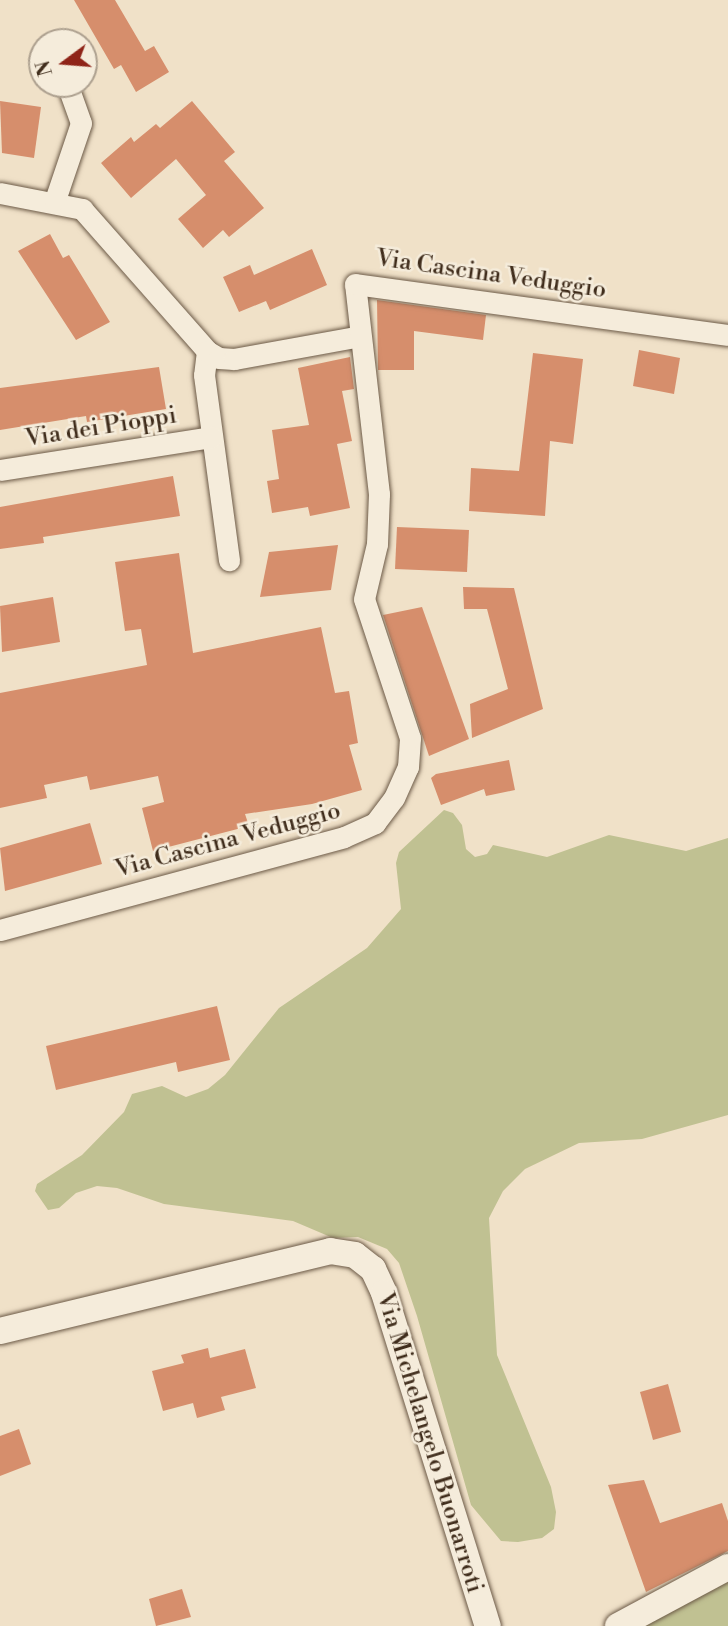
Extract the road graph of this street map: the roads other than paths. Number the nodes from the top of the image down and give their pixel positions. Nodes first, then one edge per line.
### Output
1 (72, 98) edge
2 (0, 193) edge
3 (55, 200) junction
4 (728, 335) edge
5 (360, 336) junction
6 (207, 351) junction
7 (211, 438) junction
8 (0, 470) edge
9 (229, 561) dead end
10 (0, 930) edge
11 (0, 1331) edge
12 (728, 1567) edge
13 (488, 1626) edge
14 (618, 1626) edge

1 - 3 street
2 - 3 street
3 - 6 street
4 - 5 street, Via Cascina Veduggio
5 - 6 street
5 - 10 street, Via Cascina Veduggio
6 - 7 street, Via dei Pioppi
7 - 8 street, Via dei Pioppi
7 - 9 street, Via dei Pioppi
11 - 13 street, Via Michelangelo Buonarroti
12 - 14 street

